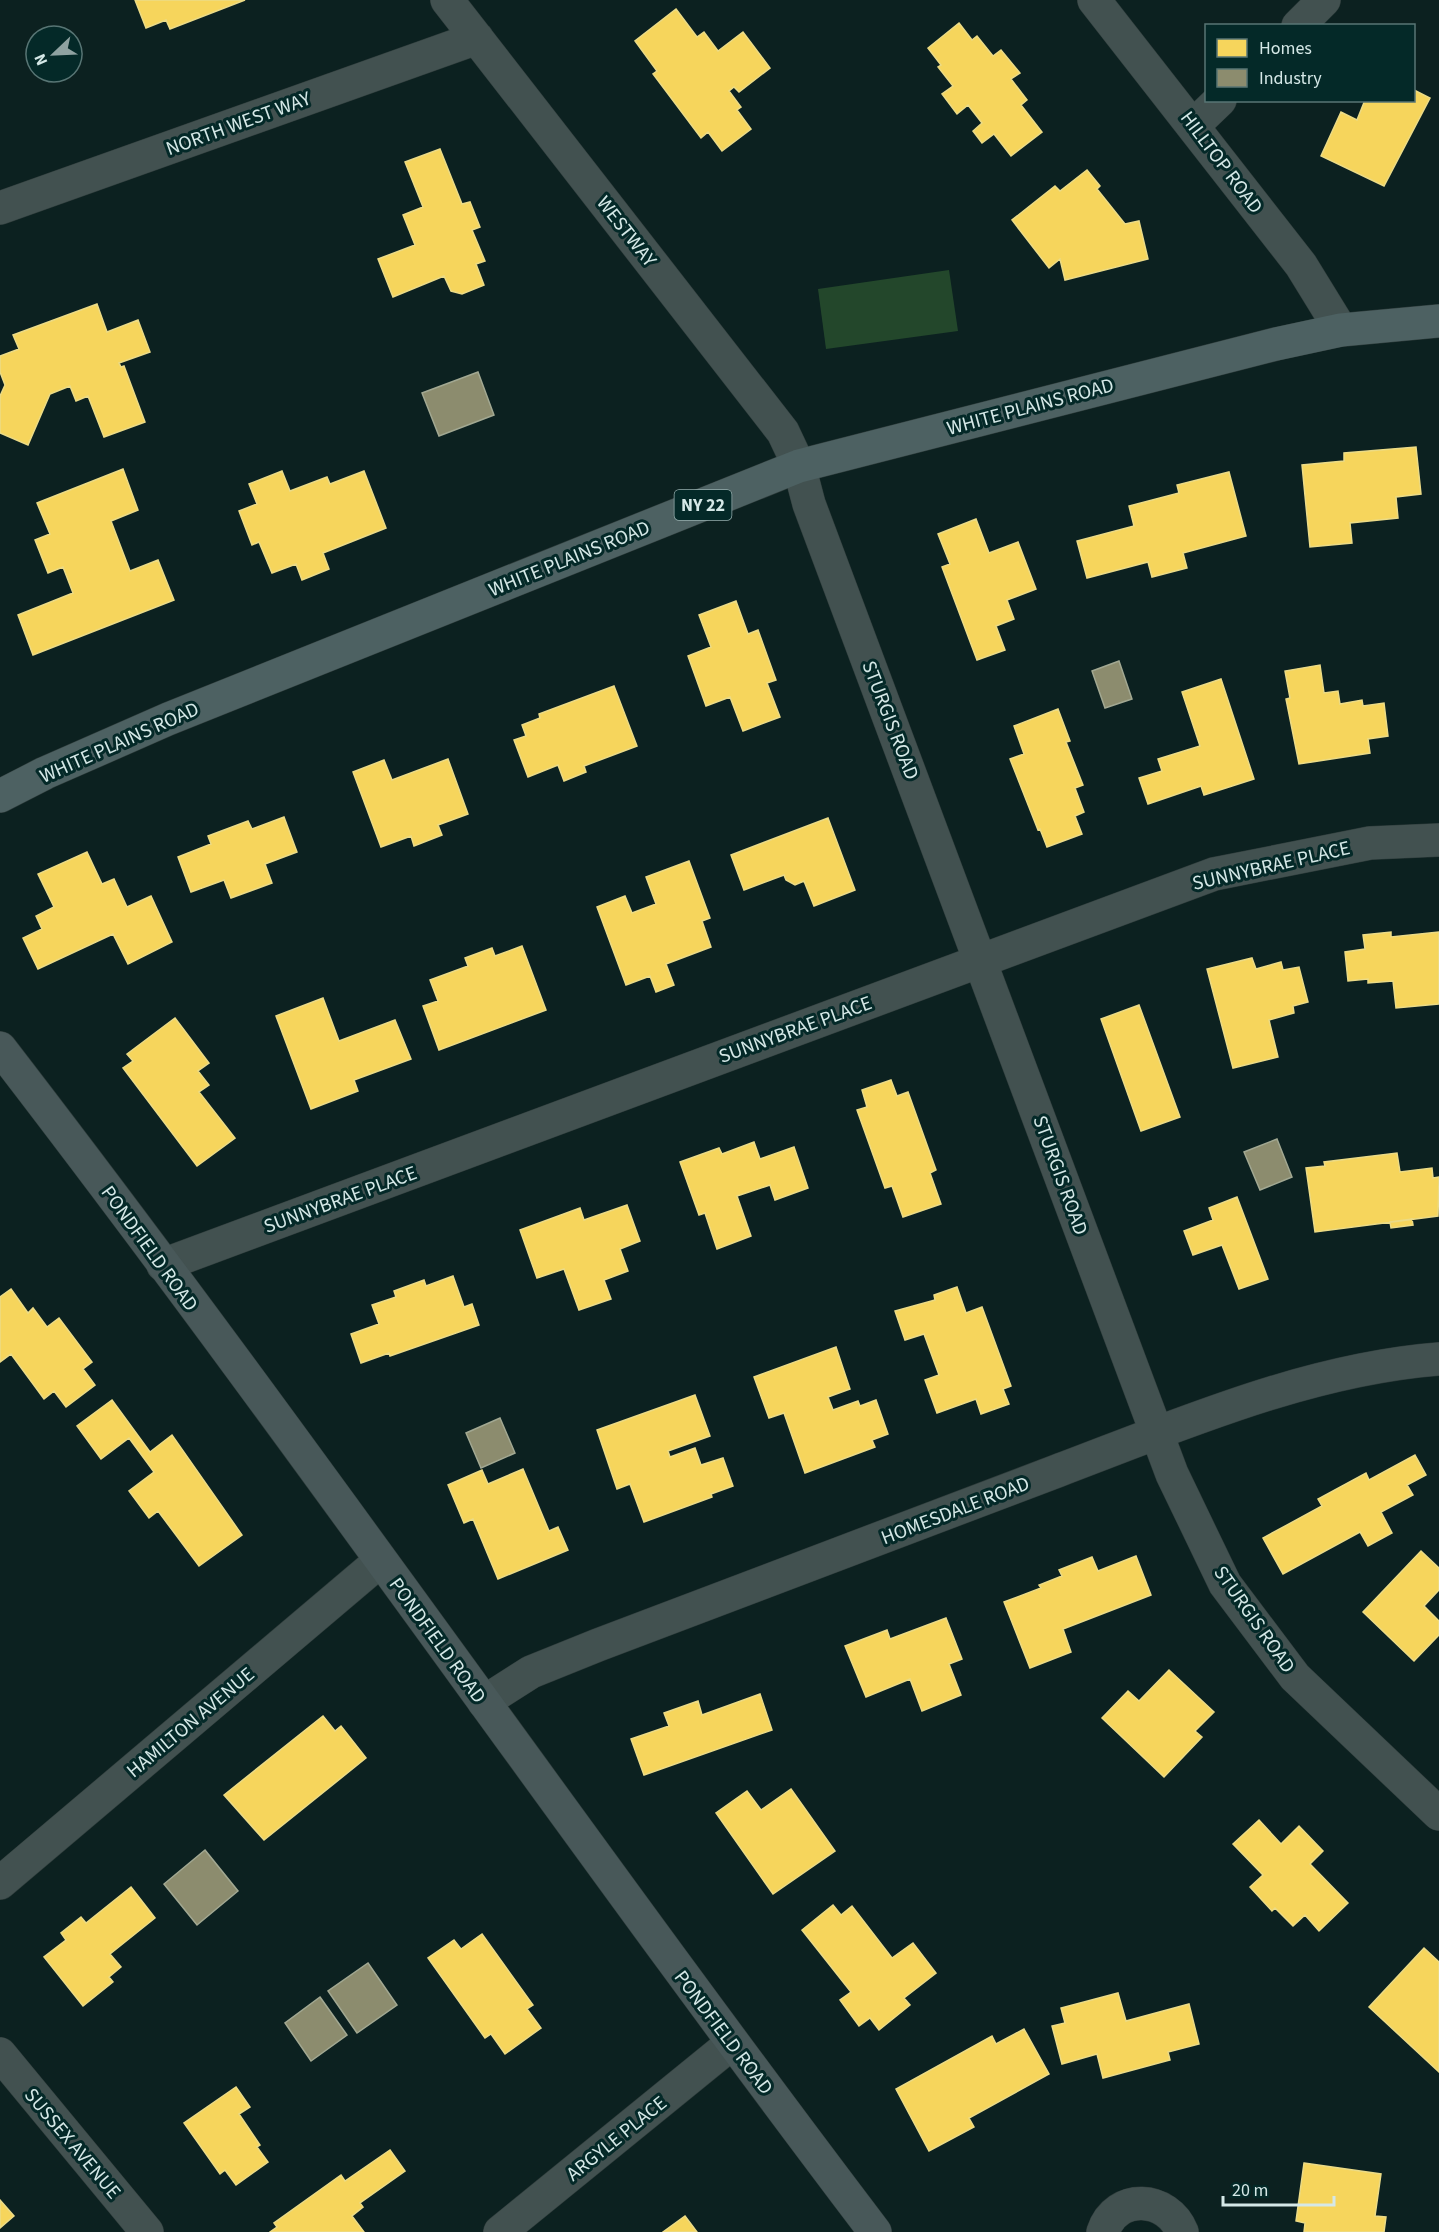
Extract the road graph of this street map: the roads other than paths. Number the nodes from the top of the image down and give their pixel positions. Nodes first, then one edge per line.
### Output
1 (447, 0) edge
2 (1094, 0) edge
3 (1324, 0) edge
4 (1300, 24) edge
5 (477, 38) junction
6 (1218, 102) edge
7 (1194, 125) junction
8 (0, 208) edge
9 (1439, 321) edge
10 (1341, 330) junction
11 (799, 466) junction
12 (0, 796) edge
13 (1439, 840) edge
14 (982, 959) junction
15 (0, 1048) edge
16 (164, 1265) junction
17 (1439, 1359) edge
18 (1155, 1434) junction
19 (381, 1561) junction
20 (484, 1702) junction
21 (1439, 1814) edge
22 (0, 1883) edge
23 (731, 2044) junction
24 (0, 2054) edge
25 (147, 2232) edge
26 (500, 2232) edge
27 (875, 2232) edge
28 (1103, 2232) edge
29 (1182, 2232) edge

1 - 5 street, WESTWAY
2 - 7 street, HILLTOP ROAD
3 - 4 street
5 - 8 street, NORTH WEST WAY
5 - 11 street, WESTWAY
6 - 7 street
7 - 10 street, HILLTOP ROAD
9 - 10 main road, WHITE PLAINS ROAD / NY 22
10 - 11 main road, WHITE PLAINS ROAD / NY 22
11 - 12 main road, WHITE PLAINS ROAD / NY 22
11 - 14 street, STURGIS ROAD
13 - 14 street, SUNNYBRAE PLACE
14 - 16 street, SUNNYBRAE PLACE
14 - 18 street, STURGIS ROAD
15 - 16 street, PONDFIELD ROAD
16 - 19 street, PONDFIELD ROAD
17 - 18 street, HOMESDALE ROAD
18 - 20 street, HOMESDALE ROAD
18 - 21 street, STURGIS ROAD
19 - 20 street, PONDFIELD ROAD
19 - 22 street, HAMILTON AVENUE
20 - 23 street, PONDFIELD ROAD
23 - 26 street, ARGYLE PLACE
23 - 27 street, PONDFIELD ROAD
24 - 25 street, SUSSEX AVENUE
28 - 29 street

